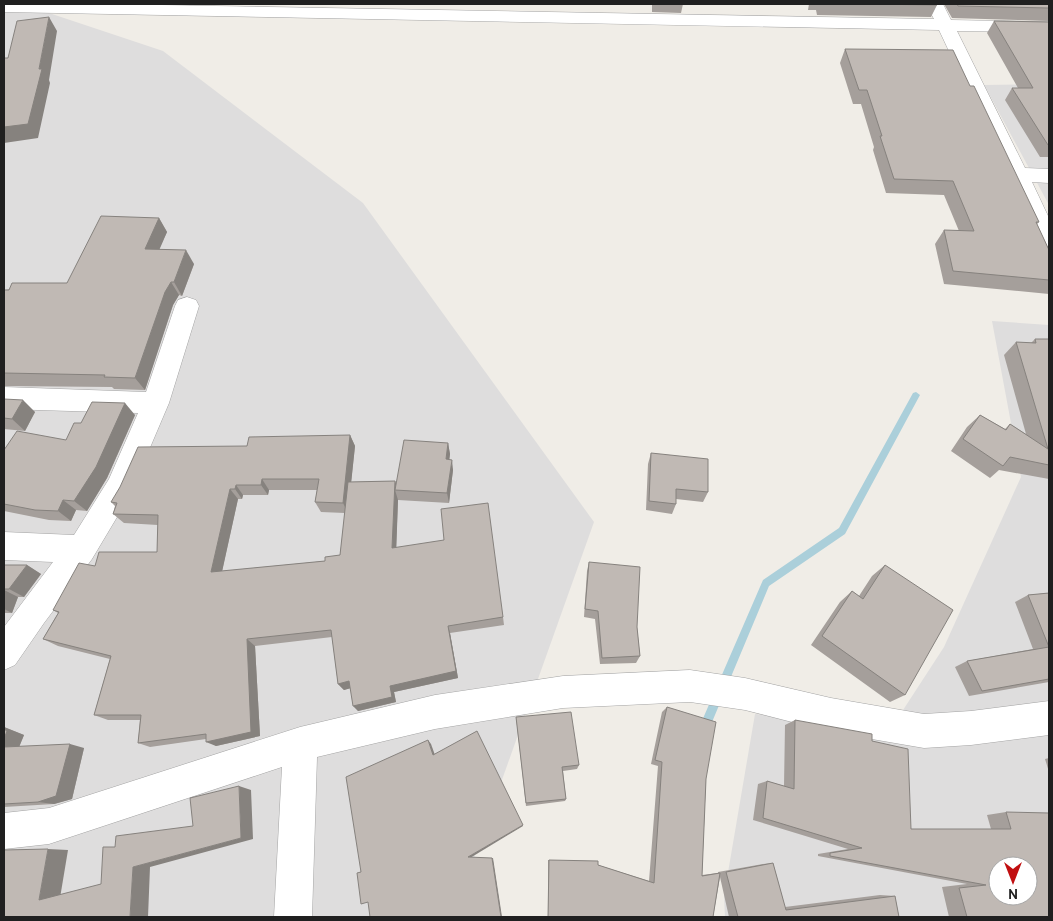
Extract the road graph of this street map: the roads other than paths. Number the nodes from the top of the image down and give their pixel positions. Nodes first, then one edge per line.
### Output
1 (935, 4) edge
2 (4, 7) edge
3 (335, 8) edge
4 (946, 27) junction
5 (1049, 27) edge
6 (1017, 175) junction
7 (1049, 176) edge
8 (1049, 240) edge
9 (187, 306) dead end
10 (4, 398) edge
11 (156, 403) junction
12 (4, 546) edge
13 (82, 548) junction
14 (4, 654) edge
15 (1049, 718) edge
16 (300, 744) junction
17 (4, 831) edge
18 (293, 917) edge

1 - 4 street
2 - 3 street
3 - 4 street
4 - 5 street
4 - 6 street
6 - 7 street
6 - 8 street
9 - 11 street
10 - 11 street
11 - 13 street
12 - 13 street
13 - 14 street
15 - 16 street
16 - 17 street
16 - 18 street

